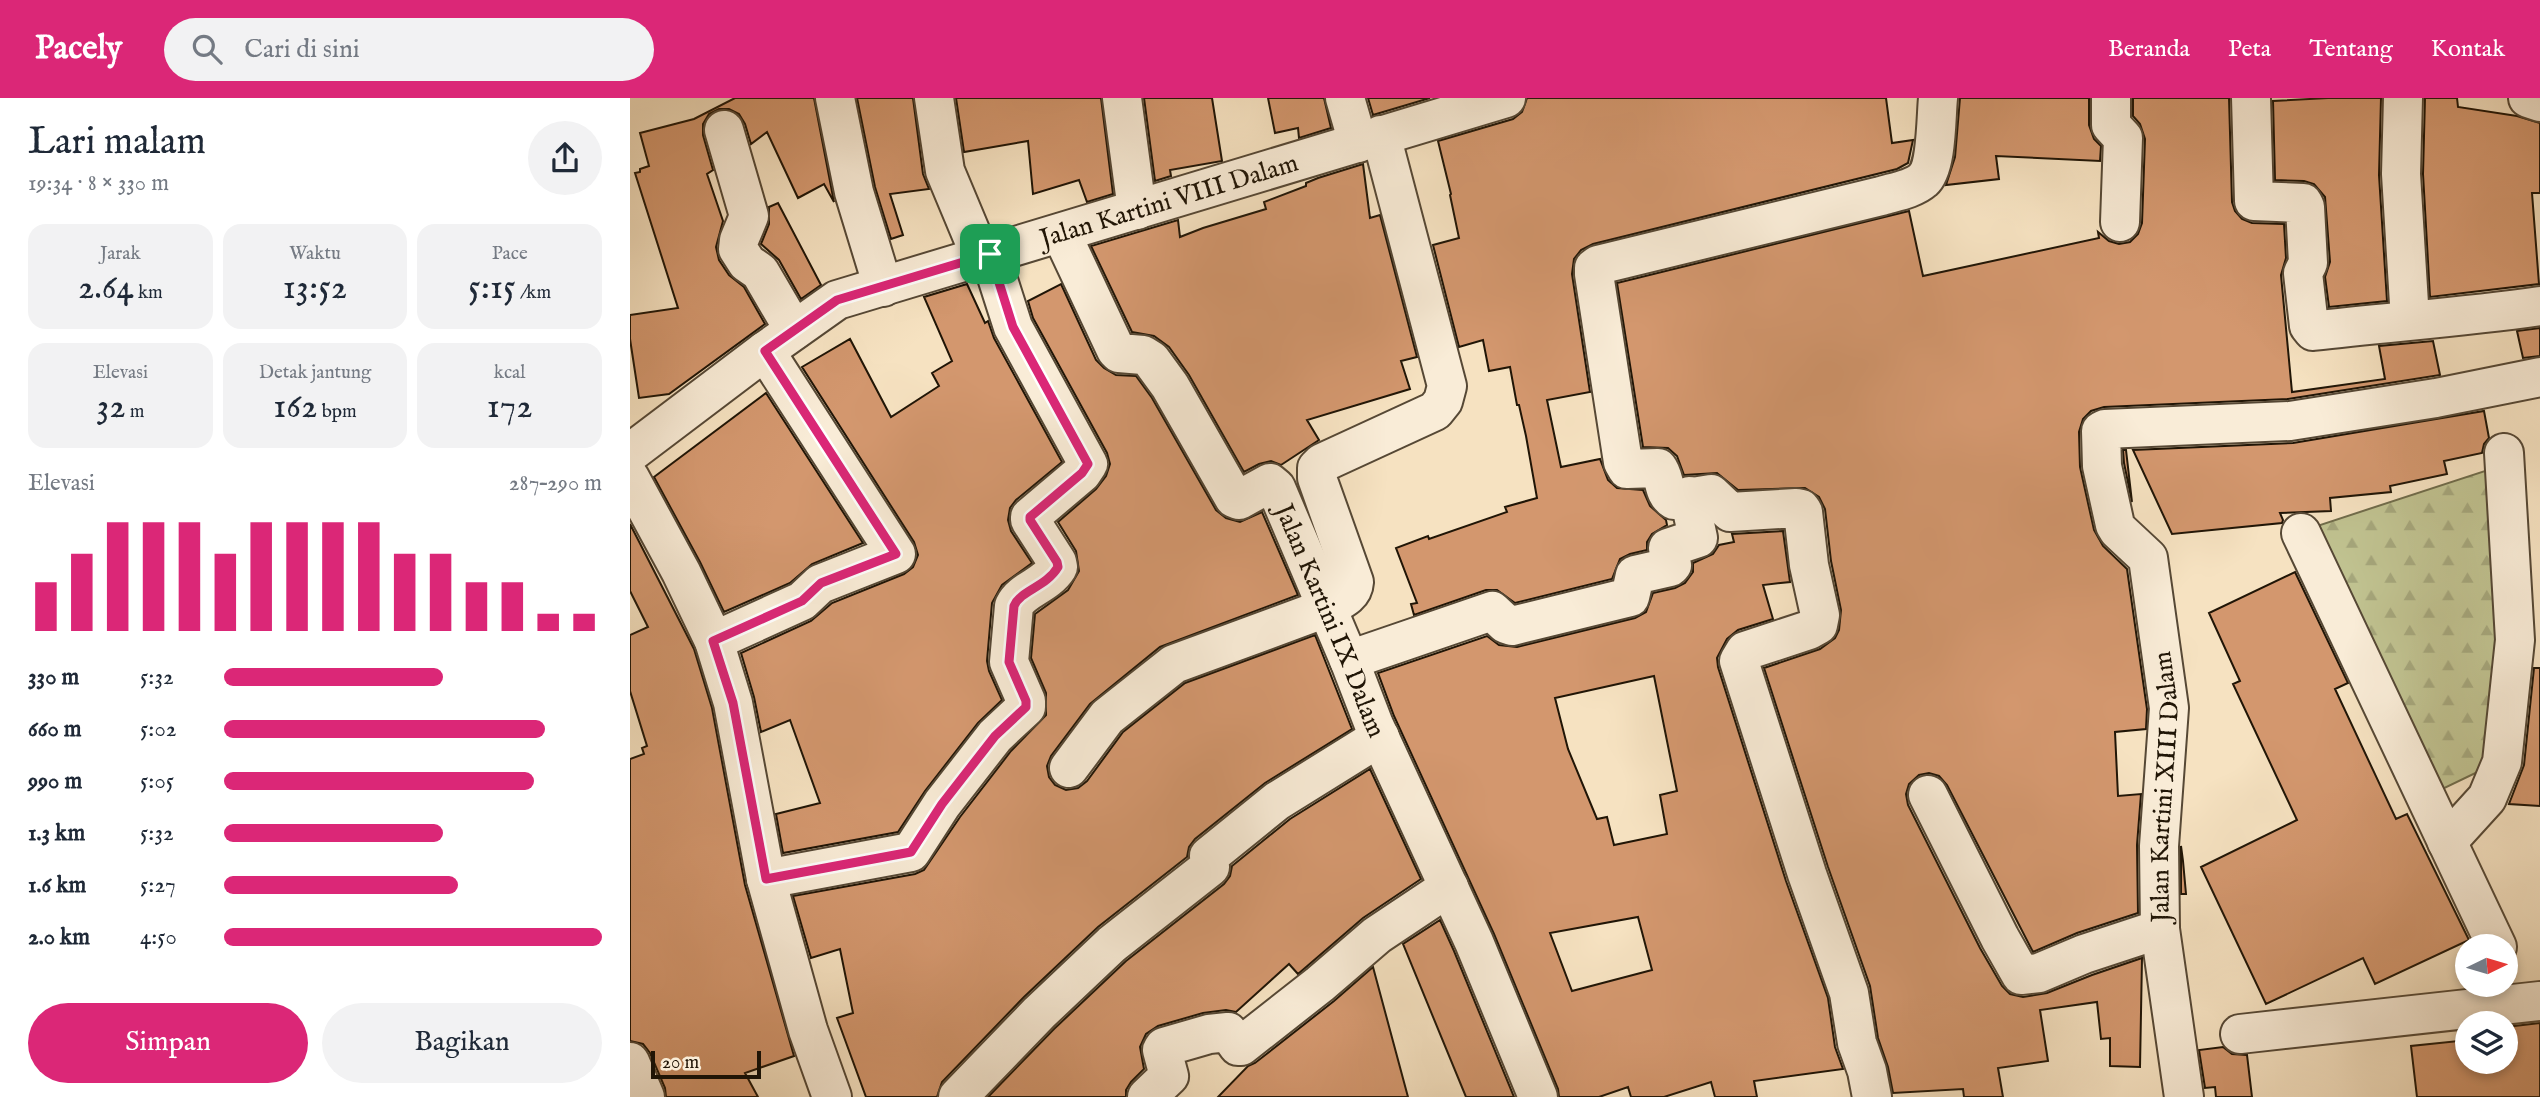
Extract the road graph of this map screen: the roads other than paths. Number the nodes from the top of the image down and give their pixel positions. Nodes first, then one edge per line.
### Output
1 (835, 98) edge
2 (934, 98) edge
3 (1122, 98) edge
4 (1345, 98) edge
5 (1506, 98) edge
6 (1938, 98) edge
7 (2111, 98) edge
8 (2251, 98) edge
9 (2403, 98) edge
10 (2528, 98) edge
11 (2540, 102) edge
12 (724, 130) dead end
13 (1369, 139) junction
14 (1137, 210) junction
15 (2120, 222) dead end
16 (1060, 233) junction
17 (985, 256) junction
18 (883, 287) junction
19 (2540, 306) edge
20 (2410, 320) junction
21 (779, 340) junction
22 (2540, 377) edge
23 (630, 453) edge
24 (2504, 453) dead end
25 (630, 478) edge
26 (1689, 496) junction
27 (2301, 533) dead end
28 (1326, 608) junction
29 (713, 641) junction
30 (1349, 660) junction
31 (1380, 737) junction
32 (1069, 768) dead end
33 (1928, 795) dead end
34 (2447, 842) junction
35 (766, 879) junction
36 (1449, 887) junction
37 (2160, 929) junction
38 (2491, 934) edge
39 (2518, 982) edge
40 (2532, 1002) edge
41 (2240, 1034) dead end
42 (630, 1062) edge
43 (645, 1097) edge
44 (832, 1097) edge
45 (957, 1097) edge
46 (1147, 1097) edge
47 (1538, 1097) edge
48 (1872, 1097) edge
49 (2184, 1097) edge

1 - 18 street
2 - 17 street
3 - 14 street
4 - 13 street
5 - 13 street, Jalan Kartini VIII Dalam
6 - 26 street
7 - 15 street
8 - 20 street
9 - 20 street
10 - 11 street
12 - 21 street
13 - 14 street, Jalan Kartini VIII Dalam
13 - 28 street
14 - 16 street, Jalan Kartini VIII Dalam
16 - 17 street, Jalan Kartini VIII Dalam
16 - 28 street, Jalan Kartini IX Dalam
17 - 18 street, Jalan Kartini VIII Dalam
17 - 35 street
18 - 21 street, Jalan Kartini VIII Dalam
19 - 20 street
21 - 23 street, Jalan Kartini VIII Dalam
21 - 29 street
22 - 37 street, Jalan Kartini XIII Dalam
24 - 34 street
25 - 29 street
26 - 30 street
26 - 48 street
27 - 34 street
28 - 30 street, Jalan Kartini IX Dalam
28 - 32 street
29 - 35 street
30 - 31 street, Jalan Kartini IX Dalam
31 - 36 street, Jalan Kartini IX Dalam
31 - 45 street
33 - 37 street
34 - 38 street
35 - 44 street
36 - 46 street
36 - 47 street, Jalan Kartini IX Dalam
37 - 49 street, Jalan Kartini XIII Dalam
39 - 40 street
40 - 41 street
42 - 43 street

